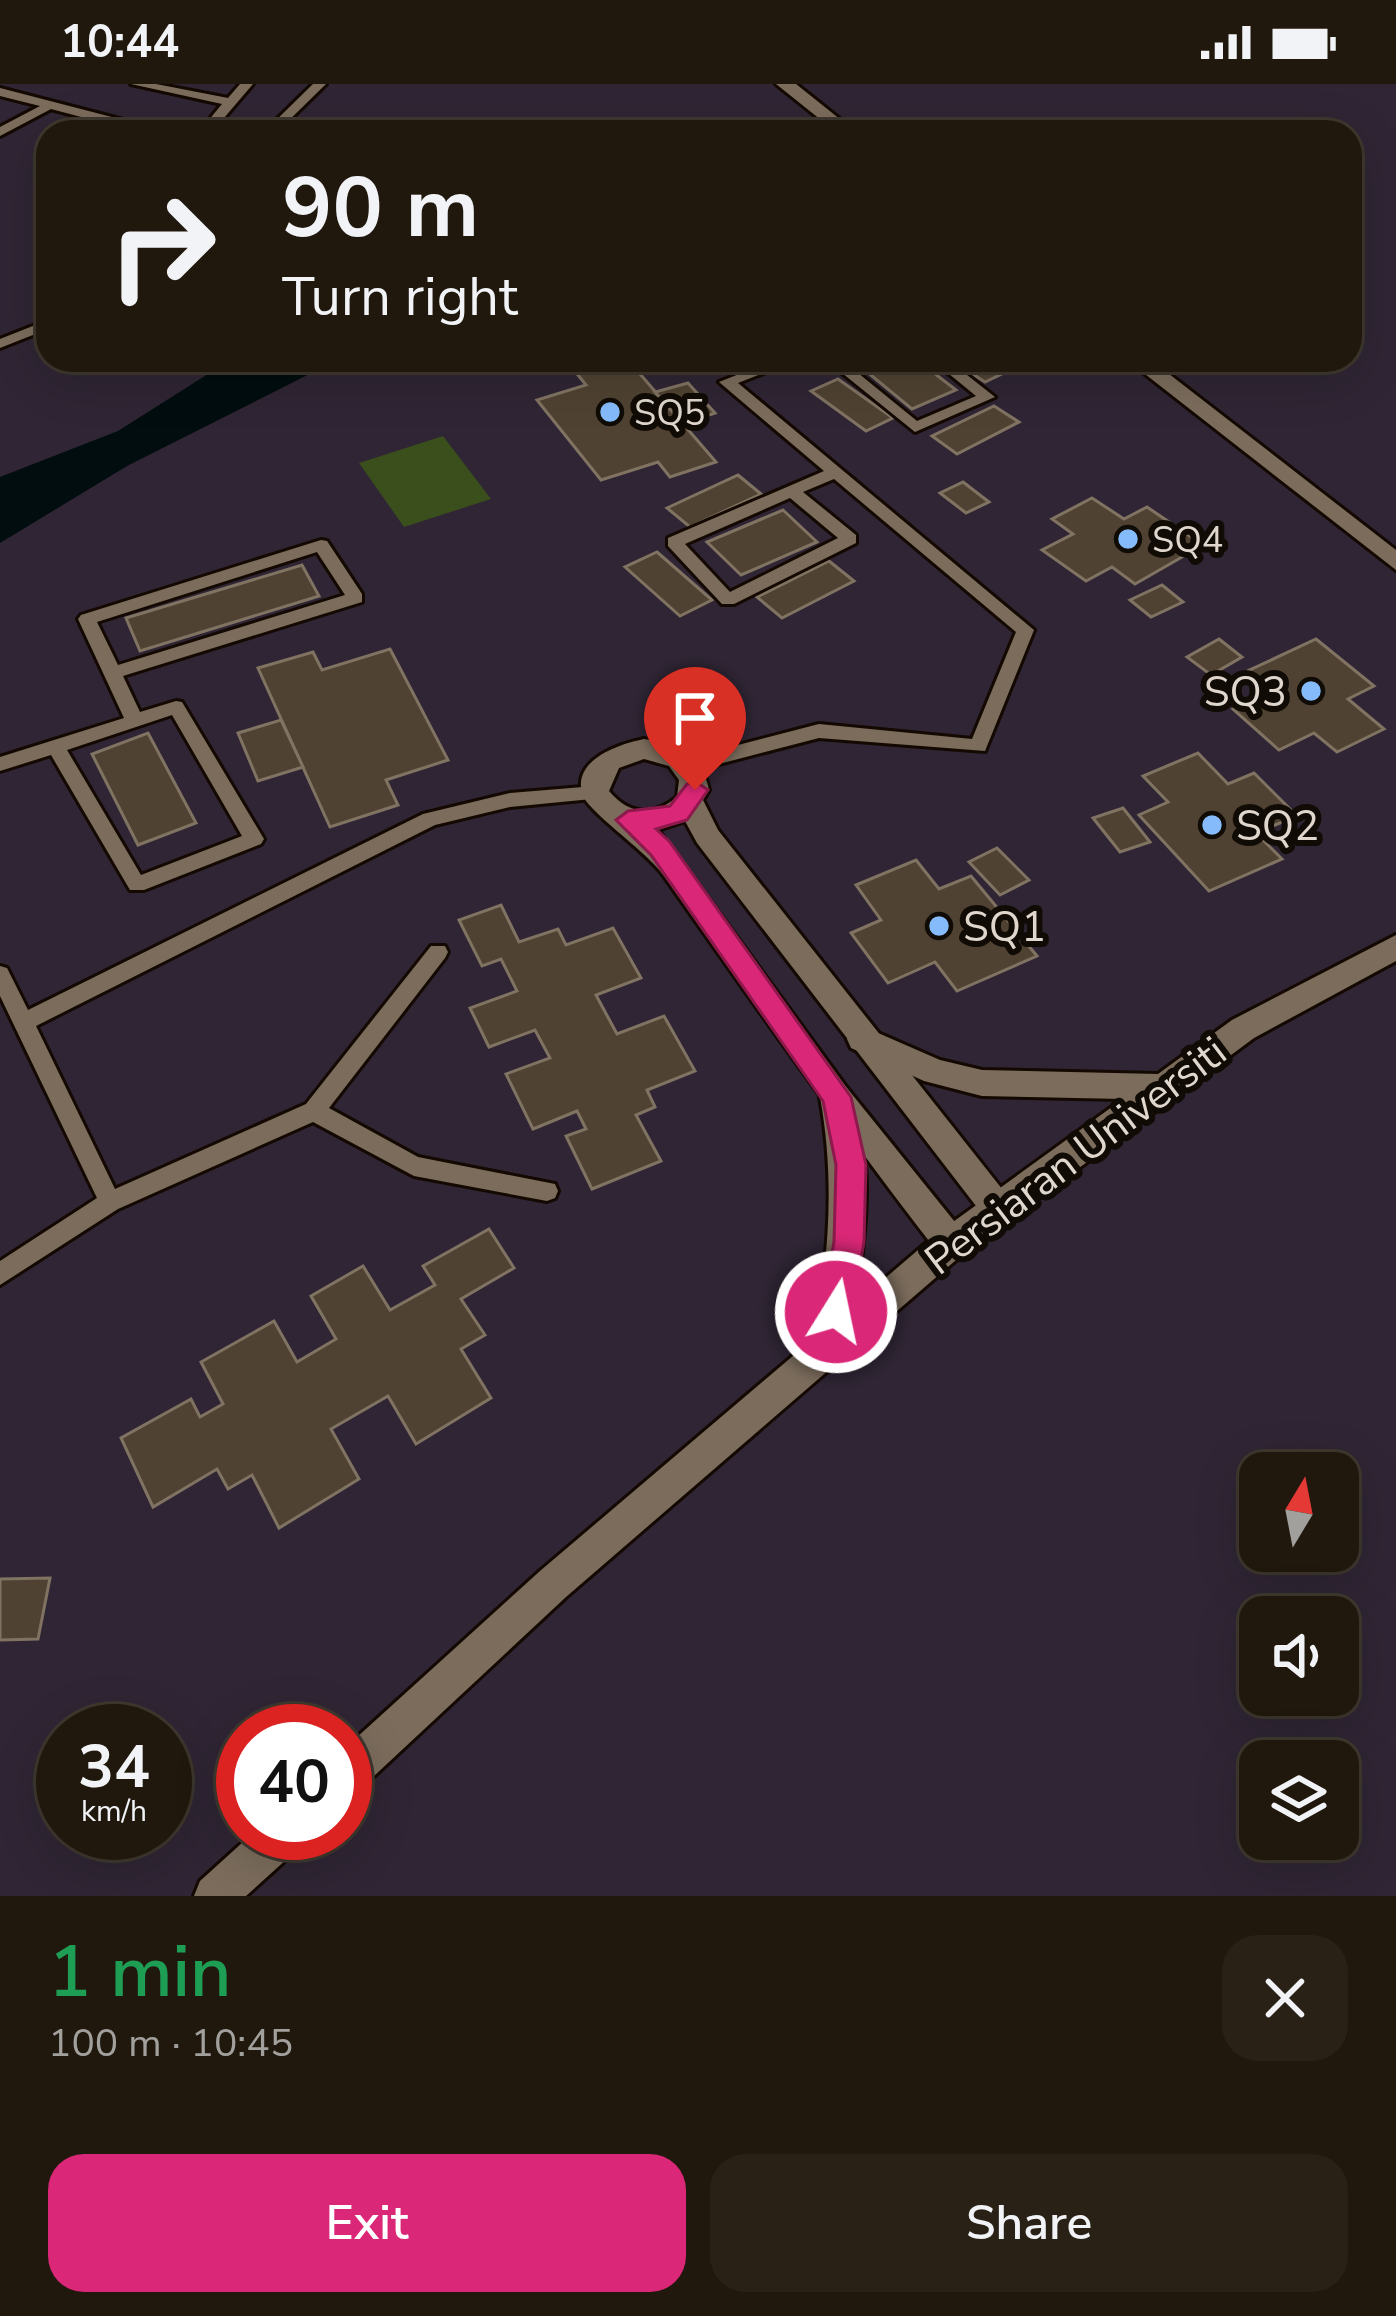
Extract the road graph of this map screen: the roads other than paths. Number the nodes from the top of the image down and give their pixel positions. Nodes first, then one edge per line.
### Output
1 (137, 84) edge
2 (247, 84) edge
3 (320, 84) edge
4 (785, 84) edge
5 (0, 92) edge
6 (230, 102) junction
7 (46, 108) junction
8 (100, 120) edge
9 (215, 120) edge
10 (282, 120) edge
11 (832, 120) edge
12 (0, 132) edge
13 (36, 329) edge
14 (0, 344) edge
15 (756, 372) edge
16 (848, 372) edge
17 (955, 372) edge
18 (1153, 372) edge
19 (836, 472) junction
20 (792, 490) junction
21 (1396, 562) edge
22 (116, 672) junction
23 (135, 721) junction
24 (56, 746) junction
25 (0, 764) edge
26 (688, 765) junction
27 (595, 793) junction
28 (690, 802) junction
29 (628, 820) junction
30 (1396, 947) edge
31 (438, 952) dead end
32 (0, 974) edge
33 (23, 1023) junction
34 (862, 1039) junction
35 (1165, 1087) junction
36 (836, 1097) junction
37 (314, 1111) junction
38 (547, 1191) dead end
39 (110, 1202) junction
40 (998, 1209) junction
41 (951, 1243) junction
42 (0, 1274) edge
43 (830, 1347) junction
44 (372, 1751) edge
45 (254, 1860) edge
46 (215, 1896) edge

1 - 6 lane
2 - 6 lane
3 - 10 lane
4 - 11 street
5 - 7 lane
6 - 9 lane
7 - 8 lane
7 - 12 lane
13 - 14 lane
15 - 19 lane
16 - 17 lane
18 - 21 street
19 - 20 lane
19 - 26 lane
20 - 20 lane
22 - 22 lane
22 - 23 lane
23 - 24 lane
23 - 24 lane
24 - 25 lane
26 - 27 street
26 - 28 street
27 - 29 street
27 - 33 lane
28 - 29 street
28 - 34 street
29 - 36 street
30 - 35 street, Persiaran Universiti
31 - 37 lane
32 - 33 lane
33 - 39 lane
34 - 35 street
34 - 40 street
35 - 40 street, Persiaran Universiti
36 - 41 street
36 - 43 street
37 - 38 lane
37 - 39 lane
39 - 42 lane
40 - 41 street, Persiaran Universiti
41 - 43 street, Persiaran Universiti
43 - 44 street, Persiaran Universiti
45 - 46 street

